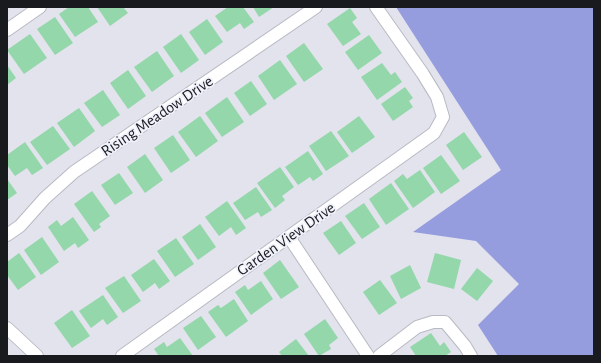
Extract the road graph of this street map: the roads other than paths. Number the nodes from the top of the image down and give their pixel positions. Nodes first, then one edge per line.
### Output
1 (40, 7) edge
2 (316, 7) edge
3 (376, 7) edge
4 (7, 30) edge
5 (7, 235) edge
6 (289, 237) junction
7 (7, 328) edge
8 (37, 356) edge
9 (122, 356) edge
10 (368, 356) edge
11 (379, 356) edge
12 (471, 356) edge

1 - 4 street
2 - 5 street, Rising Meadow Drive
3 - 6 street, Garden View Drive
6 - 9 street, Garden View Drive
6 - 10 street
7 - 8 street
11 - 12 street

